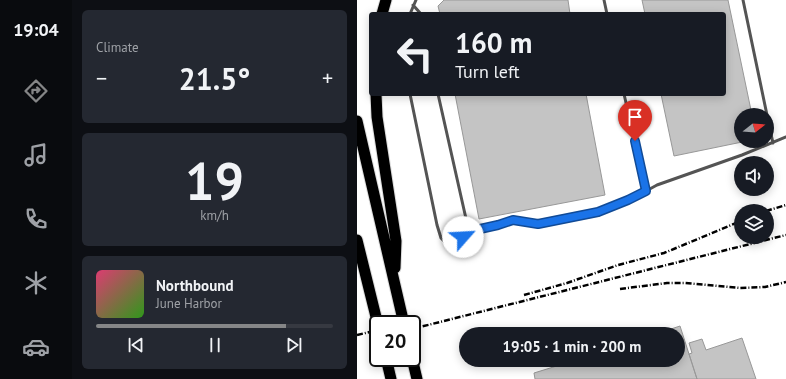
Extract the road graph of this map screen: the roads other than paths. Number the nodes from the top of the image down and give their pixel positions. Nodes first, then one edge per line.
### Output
1 (385, 0) edge
2 (416, 0) edge
3 (604, 0) edge
4 (743, 0) edge
5 (413, 5) junction
6 (383, 12) edge
7 (411, 12) edge
8 (419, 12) edge
9 (607, 12) edge
10 (376, 96) edge
11 (410, 96) edge
12 (437, 96) edge
13 (625, 96) edge
14 (765, 108) edge
15 (357, 121) edge
16 (786, 138) edge
17 (774, 143) edge
18 (760, 148) edge
19 (646, 191) junction
20 (469, 232) junction
21 (357, 240) edge
22 (395, 282) junction
23 (376, 315) edge
24 (402, 315) edge
25 (388, 367) edge
26 (414, 367) edge
27 (391, 379) edge
28 (417, 379) edge

1 - 6 highway
2 - 5 lane
3 - 9 lane
4 - 14 lane
5 - 7 lane
5 - 8 lane
10 - 22 highway
11 - 20 lane
12 - 20 lane
13 - 19 lane
15 - 22 highway
16 - 17 lane
18 - 19 lane
19 - 20 lane
21 - 23 highway
22 - 24 highway
25 - 27 highway
26 - 28 highway

